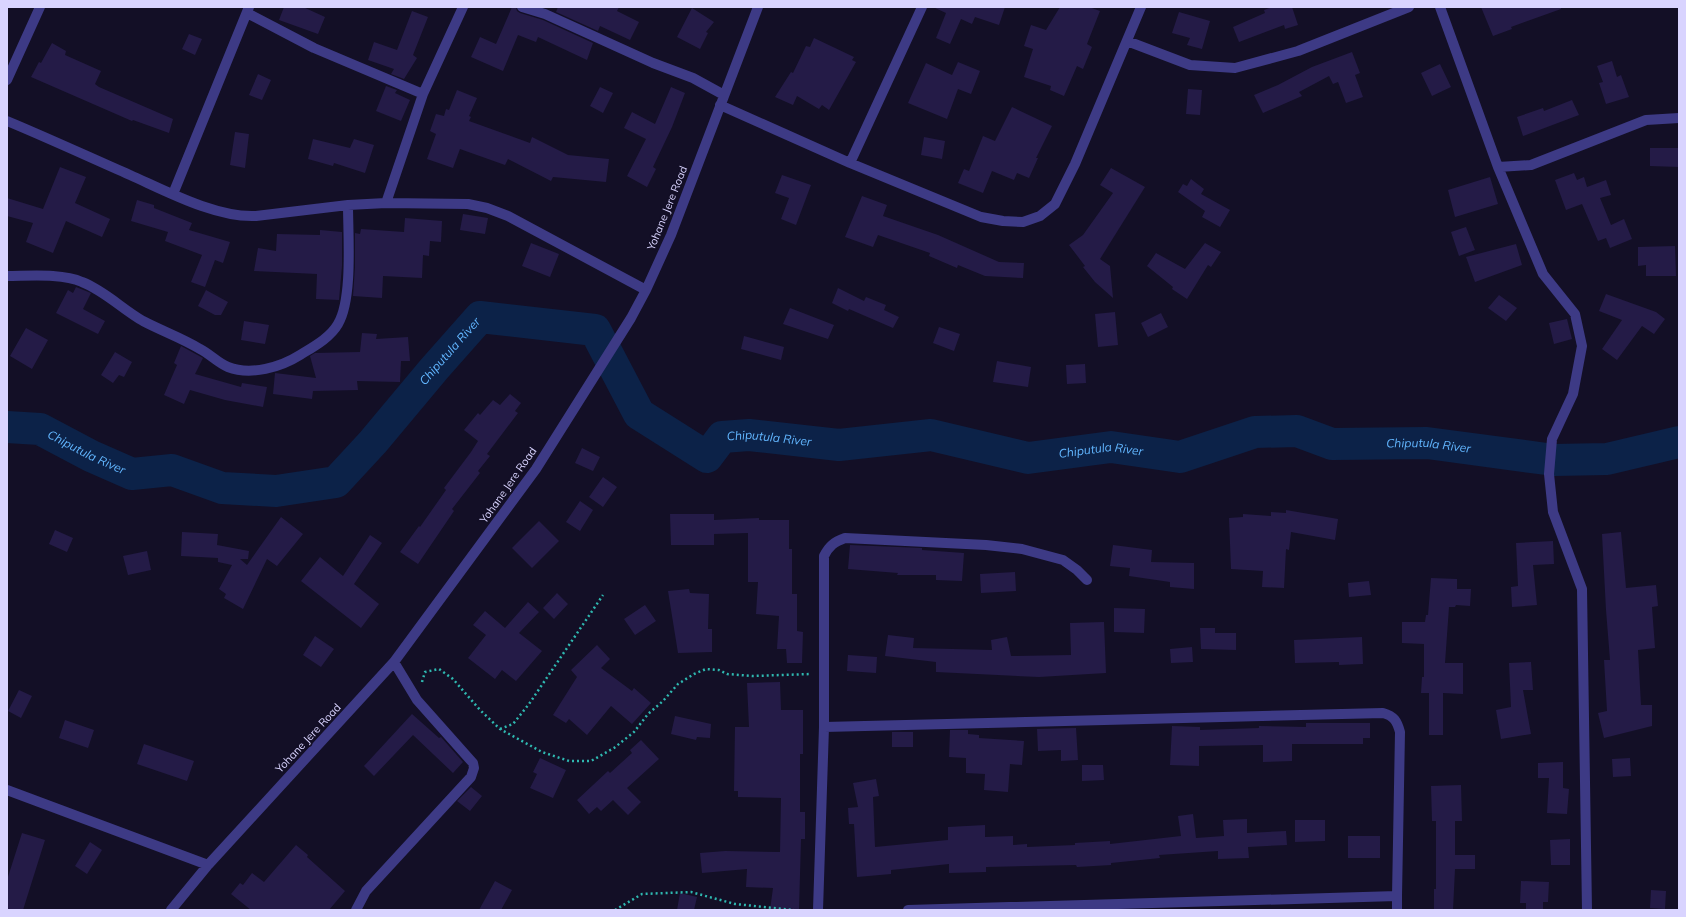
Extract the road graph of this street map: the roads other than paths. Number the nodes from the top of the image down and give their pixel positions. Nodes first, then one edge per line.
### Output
1 (40, 7) edge
2 (463, 7) edge
3 (522, 7) edge
4 (758, 7) edge
5 (922, 7) edge
6 (1141, 7) edge
7 (1409, 7) edge
8 (1440, 7) edge
9 (248, 10) edge
10 (1127, 41) junction
11 (7, 80) edge
12 (423, 94) junction
13 (724, 96) junction
14 (720, 105) junction
15 (1679, 118) edge
16 (7, 121) edge
17 (850, 163) junction
18 (1498, 167) junction
19 (173, 194) junction
20 (386, 203) junction
21 (348, 204) junction
22 (7, 276) edge
23 (646, 290) junction
24 (1087, 580) dead end
25 (394, 662) junction
26 (824, 727) junction
27 (7, 790) edge
28 (208, 865) junction
29 (1397, 896) junction
30 (171, 910) edge
31 (356, 910) edge
32 (818, 910) edge
33 (908, 910) edge
34 (1397, 910) edge
35 (1587, 910) edge

1 - 11 street
2 - 12 street
3 - 13 street
4 - 13 street, Yohane Jere Road
5 - 17 street
6 - 10 street
7 - 10 street
8 - 18 street
9 - 12 street
9 - 19 street
10 - 17 street
12 - 20 street
13 - 14 street, Yohane Jere Road
14 - 17 street
14 - 23 street, Yohane Jere Road
15 - 18 street
16 - 19 street
18 - 35 street
19 - 21 street
20 - 21 street
20 - 23 street
21 - 22 street
23 - 25 street, Yohane Jere Road
24 - 26 street
25 - 28 street, Yohane Jere Road
25 - 31 street
26 - 29 street
26 - 32 street
27 - 28 street
28 - 30 street, Yohane Jere Road
29 - 33 street
29 - 34 street

